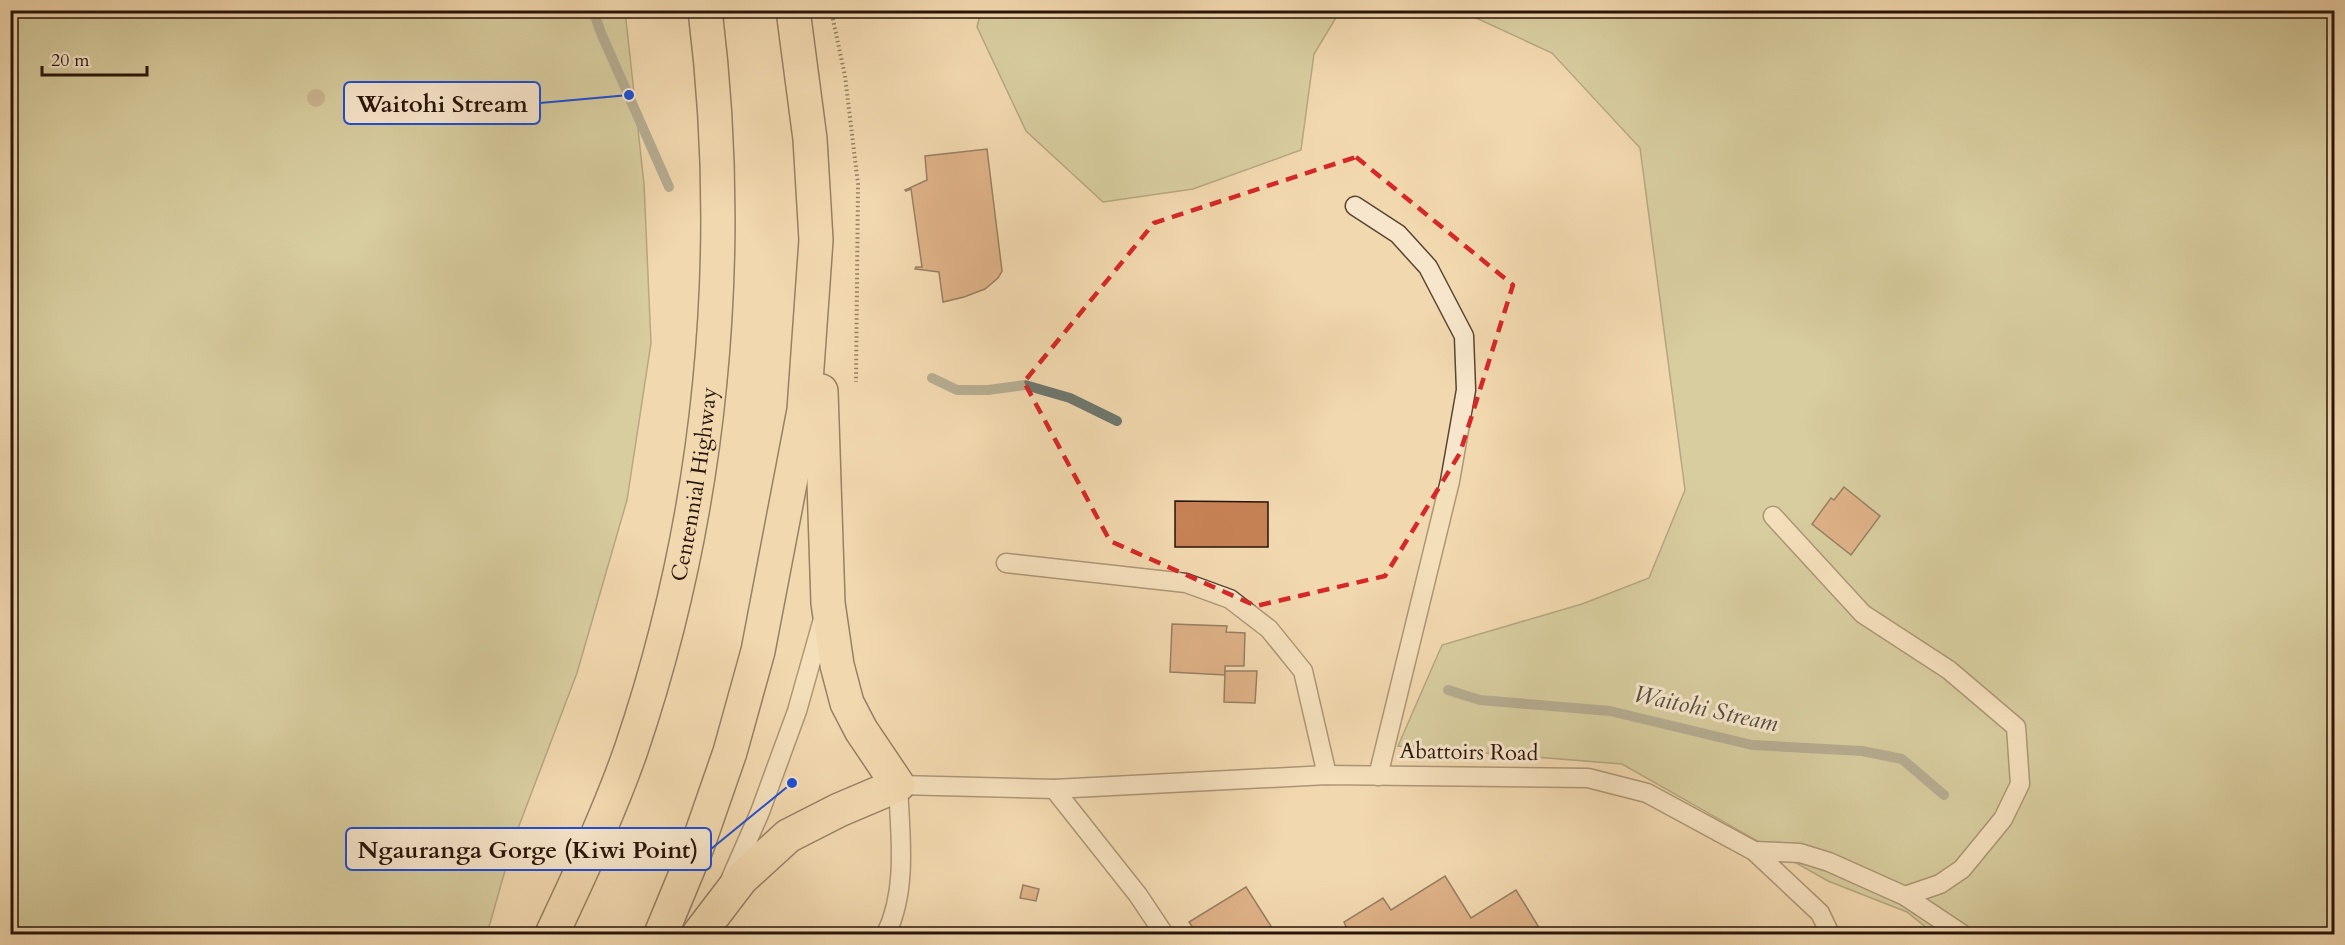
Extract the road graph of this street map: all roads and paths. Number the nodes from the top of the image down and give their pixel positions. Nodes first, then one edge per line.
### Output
1 (705, 10) edge
2 (793, 10) edge
3 (1355, 206) dead end
4 (816, 240) junction
5 (1773, 516) dead end
6 (1006, 564) dead end
7 (828, 603) junction
8 (1327, 775) junction
9 (1378, 776) junction
10 (898, 785) junction
11 (1054, 789) junction
12 (1754, 851) junction
13 (1905, 896) junction
14 (708, 923) edge
15 (552, 934) edge
16 (662, 934) edge
17 (886, 934) edge
18 (1164, 934) edge
19 (1830, 934) edge
20 (1962, 934) edge

1 - 15 highway, Centennial Highway
2 - 4 highway
3 - 9 lane
4 - 7 highway
4 - 16 highway
5 - 13 lane
6 - 8 lane
7 - 10 highway
7 - 14 lane
8 - 9 lane, Abattoirs Road
8 - 11 lane, Abattoirs Road
9 - 12 lane, Abattoirs Road
10 - 11 lane, Abattoirs Road
10 - 14 highway
10 - 17 lane
11 - 18 lane
12 - 13 lane
12 - 19 lane, Abattoirs Road
13 - 20 lane

